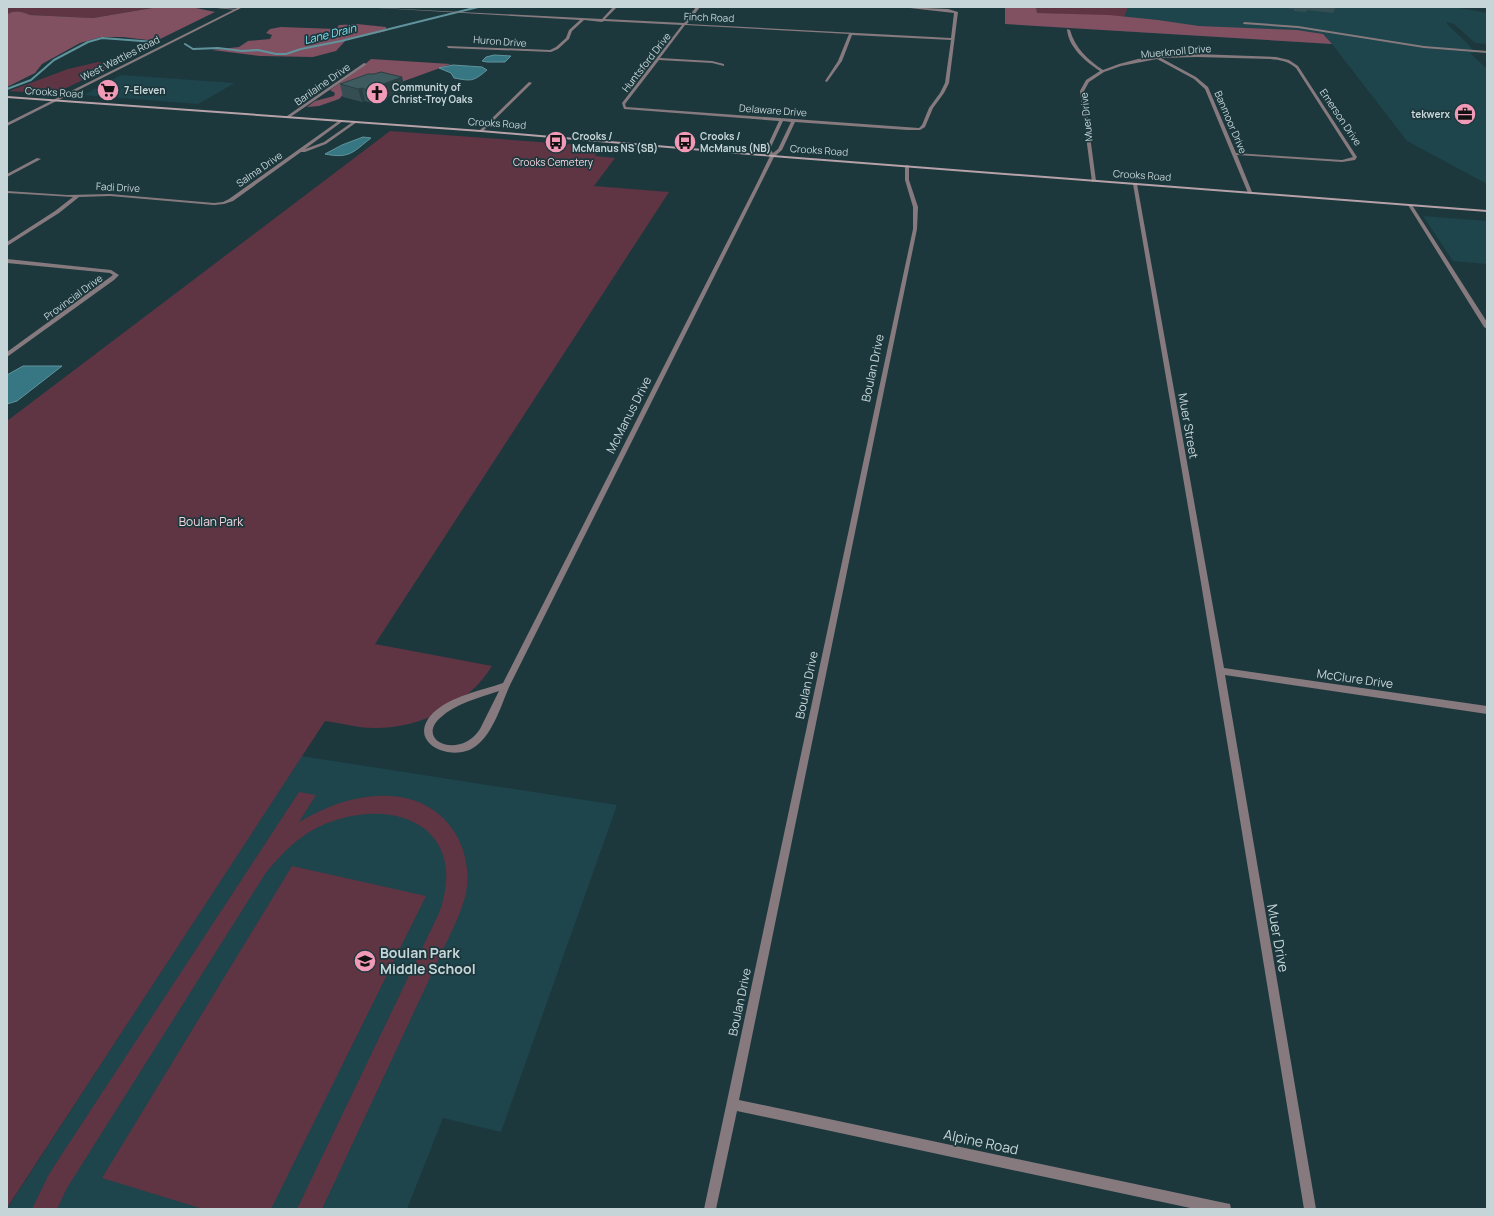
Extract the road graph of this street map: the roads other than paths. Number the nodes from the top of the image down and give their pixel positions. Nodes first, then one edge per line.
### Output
1 (208, 7) edge
2 (364, 7) edge
3 (615, 7) edge
4 (698, 7) edge
5 (903, 7) edge
6 (239, 8) edge
7 (582, 20) junction
8 (602, 21) junction
9 (1244, 23) dead end
10 (684, 24) junction
11 (1068, 30) dead end
12 (851, 33) junction
13 (953, 39) junction
14 (1376, 39) junction
15 (1460, 45) dead end
16 (1474, 46) dead end
17 (448, 47) dead end
18 (1480, 51) junction
19 (1487, 52) edge
20 (1250, 57) joint
21 (1487, 58) edge
22 (658, 59) junction
23 (1159, 59) junction
24 (364, 64) dead end
25 (722, 65) dead end
26 (1104, 71) junction
27 (827, 81) dead end
28 (530, 83) dead end
29 (7, 97) edge
30 (54, 101) junction
31 (625, 108) joint
32 (288, 117) junction
33 (781, 120) junction
34 (341, 121) junction
35 (793, 121) junction
36 (355, 122) junction
37 (7, 125) edge
38 (481, 131) junction
39 (300, 151) junction
40 (1234, 154) junction
41 (772, 156) junction
42 (39, 159) dead end
43 (907, 166) junction
44 (7, 176) edge
45 (1094, 181) junction
46 (1135, 184) junction
47 (7, 192) edge
48 (1250, 192) junction
49 (78, 196) junction
50 (228, 201) joint
51 (1410, 205) junction
52 (1487, 210) edge
53 (7, 244) edge
54 (7, 261) edge
55 (1487, 327) edge
56 (7, 355) edge
57 (1219, 671) junction
58 (506, 685) junction
59 (1487, 710) edge
60 (731, 1104) junction
61 (710, 1209) edge
62 (1225, 1209) edge
63 (1310, 1209) edge

1 - 6 street
2 - 7 street, Finch Road
3 - 8 street
4 - 10 street, Huntsford Drive
5 - 13 street
6 - 30 street, West Wattles Road
7 - 8 street, Finch Road
7 - 17 street, Huron Drive
8 - 10 street, Finch Road
9 - 14 street
10 - 12 street, Finch Road
10 - 22 street, Huntsford Drive
11 - 26 street
12 - 13 street, Finch Road
12 - 27 street
13 - 35 street, Delaware Drive
14 - 15 street
14 - 18 street
16 - 18 street
18 - 19 street
18 - 21 street
20 - 23 street, Muerknoll Drive
20 - 40 street, Emerson Drive
22 - 25 street
22 - 31 street, Huntsford Drive
23 - 26 street, Muerknoll Drive
23 - 40 street, Banmoor Drive
24 - 32 street, Barilaine Drive
26 - 45 street, Muer Drive
28 - 38 street
29 - 30 main road, Crooks Road
30 - 32 main road, Crooks Road
30 - 37 street, West Wattles Road
31 - 33 street, Delaware Drive
32 - 34 main road, Crooks Road
33 - 35 street, Delaware Drive
33 - 41 street
34 - 36 main road, Crooks Road
34 - 39 street, Salma Drive
35 - 41 street
36 - 38 main road, Crooks Road
36 - 39 street, Salma Drive
38 - 41 main road, Crooks Road
39 - 50 street, Salma Drive
40 - 48 street, Banmoor Drive
41 - 43 main road, Crooks Road
41 - 58 street, McManus Drive
42 - 44 street
43 - 45 main road, Crooks Road
43 - 60 street, Boulan Drive
45 - 46 main road, Crooks Road
46 - 48 main road, Crooks Road
46 - 57 street, Muer Street
47 - 49 street, Fadi Drive
48 - 51 main road, Crooks Road
49 - 50 street, Fadi Drive
49 - 53 street
51 - 52 main road, Crooks Road
51 - 55 street
54 - 56 street, Provincial Drive
57 - 59 street, McClure Drive
57 - 63 street, Muer Drive
58 - 58 street, McManus Drive
60 - 61 street, Boulan Drive
60 - 62 street, Alpine Road

